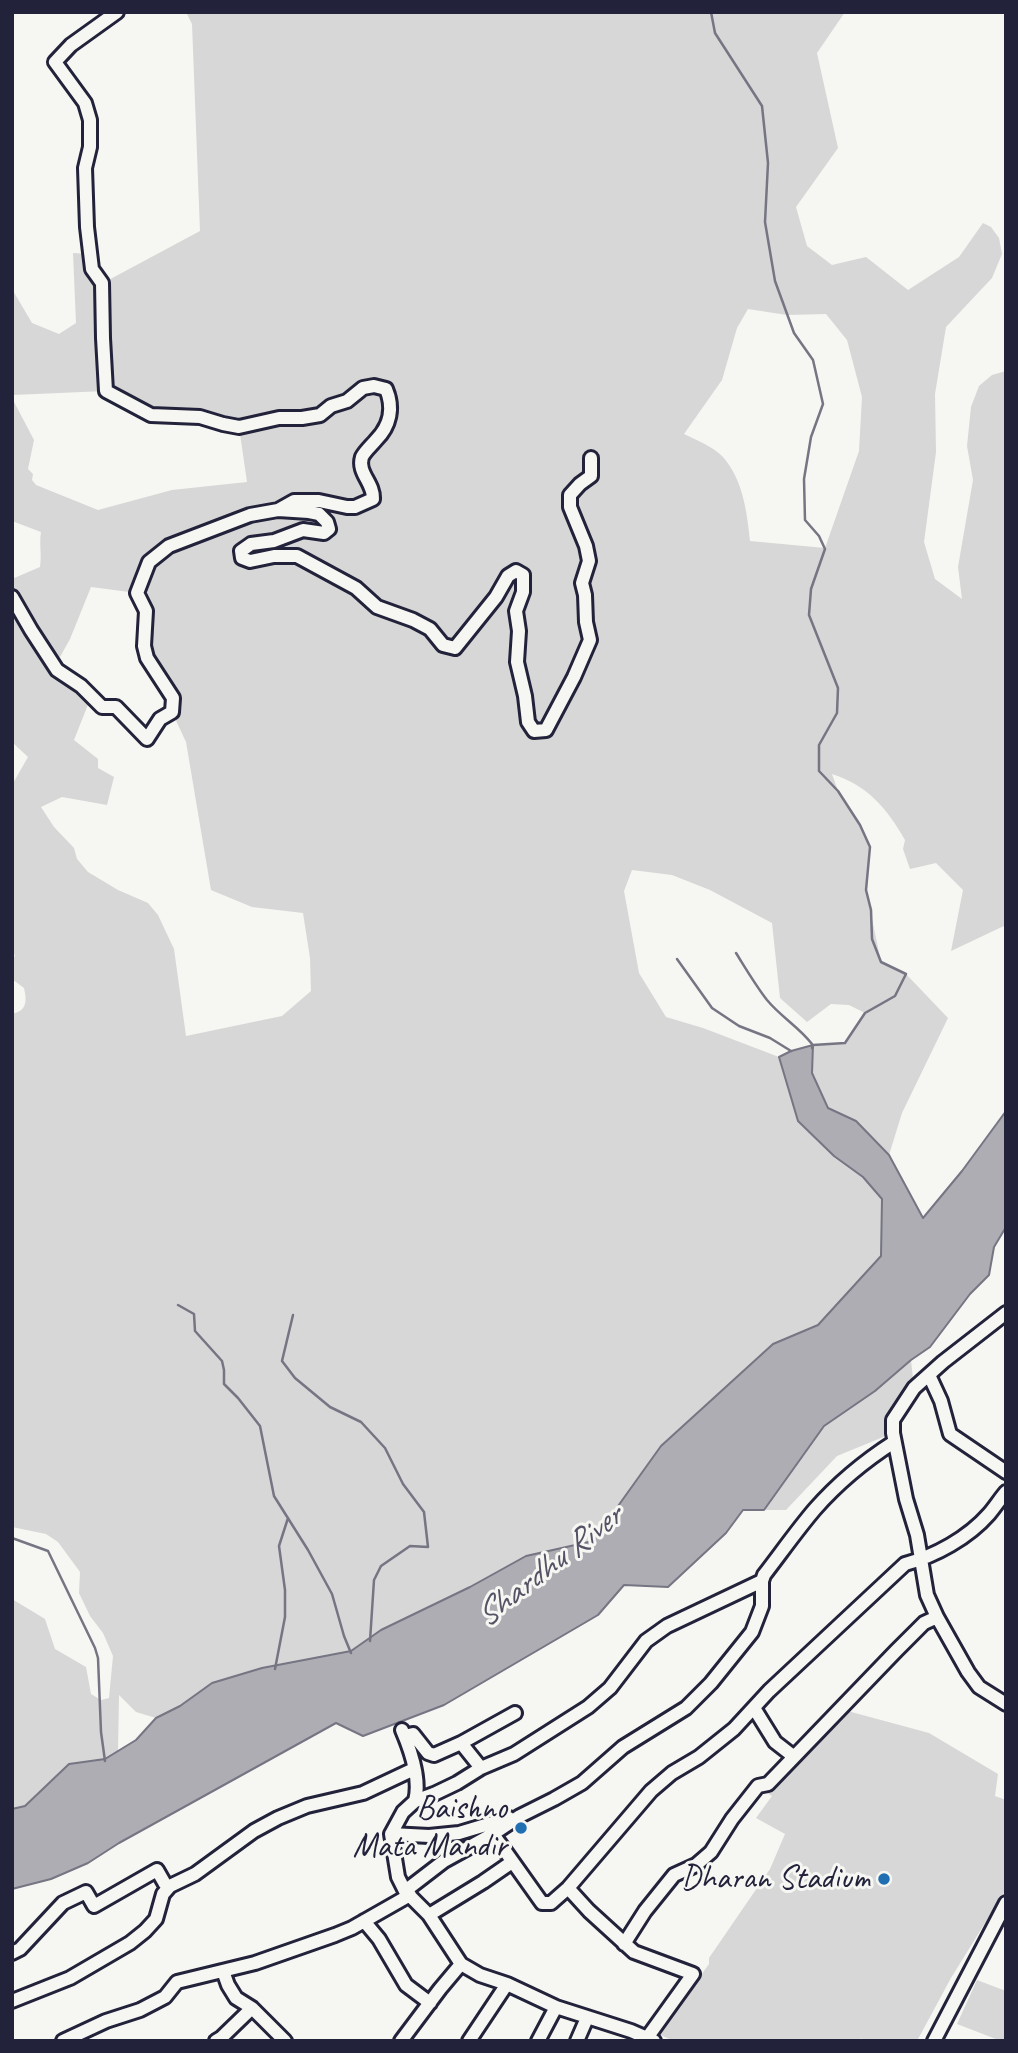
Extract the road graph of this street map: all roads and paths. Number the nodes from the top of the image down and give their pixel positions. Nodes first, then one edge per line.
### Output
1 (117, 12) edge
2 (591, 458) dead end
3 (278, 510) junction
4 (12, 597) edge
5 (1006, 1313) edge
6 (929, 1375) junction
7 (894, 1442) junction
8 (1006, 1472) edge
9 (1006, 1492) edge
10 (920, 1560) junction
11 (762, 1581) junction
12 (937, 1617) junction
13 (1006, 1704) edge
14 (754, 1708) junction
15 (515, 1713) dead end
16 (461, 1742) junction
17 (793, 1756) junction
18 (481, 1768) junction
19 (414, 1769) junction
20 (415, 1801) junction
21 (520, 1816) junction
22 (493, 1834) junction
23 (391, 1839) junction
24 (512, 1862) junction
25 (170, 1886) junction
26 (568, 1888) junction
27 (408, 1893) junction
28 (1006, 1903) edge
29 (429, 1915) junction
30 (364, 1921) junction
31 (624, 1944) junction
32 (12, 1953) edge
33 (460, 1964) junction
34 (223, 1971) junction
35 (507, 1983) junction
36 (13, 1999) edge
37 (430, 2003) junction
38 (556, 2007) junction
39 (252, 2008) junction
40 (587, 2018) junction
41 (629, 2036) edge
42 (651, 2039) edge
43 (63, 2041) edge
44 (216, 2041) edge
45 (285, 2041) edge
46 (401, 2041) edge
47 (469, 2041) edge
48 (538, 2041) edge
49 (578, 2041) edge
50 (934, 2041) edge

1 - 3 street
2 - 3 street
3 - 4 street
5 - 6 street
6 - 7 street
6 - 8 street
7 - 10 street
7 - 11 street
9 - 10 street
10 - 12 street
10 - 14 street
11 - 18 street
11 - 21 street
12 - 13 street
12 - 17 street
14 - 17 street
14 - 26 street
15 - 16 street
16 - 18 street
16 - 19 street
17 - 31 street
18 - 20 street
19 - 20 street
19 - 25 street
20 - 23 street
21 - 22 street
21 - 23 street
22 - 24 street
22 - 27 street
23 - 27 street
24 - 26 street
24 - 29 street
25 - 32 street
25 - 36 street
26 - 31 street
27 - 29 street
27 - 30 street
28 - 50 street
29 - 33 street
30 - 34 street
30 - 37 street
31 - 42 street
33 - 35 street
33 - 37 street
34 - 39 street
34 - 43 street
35 - 38 street
35 - 47 street
37 - 46 street
38 - 40 street
38 - 48 street
39 - 44 street
39 - 45 street
40 - 41 street
40 - 49 street
41 - 42 street

